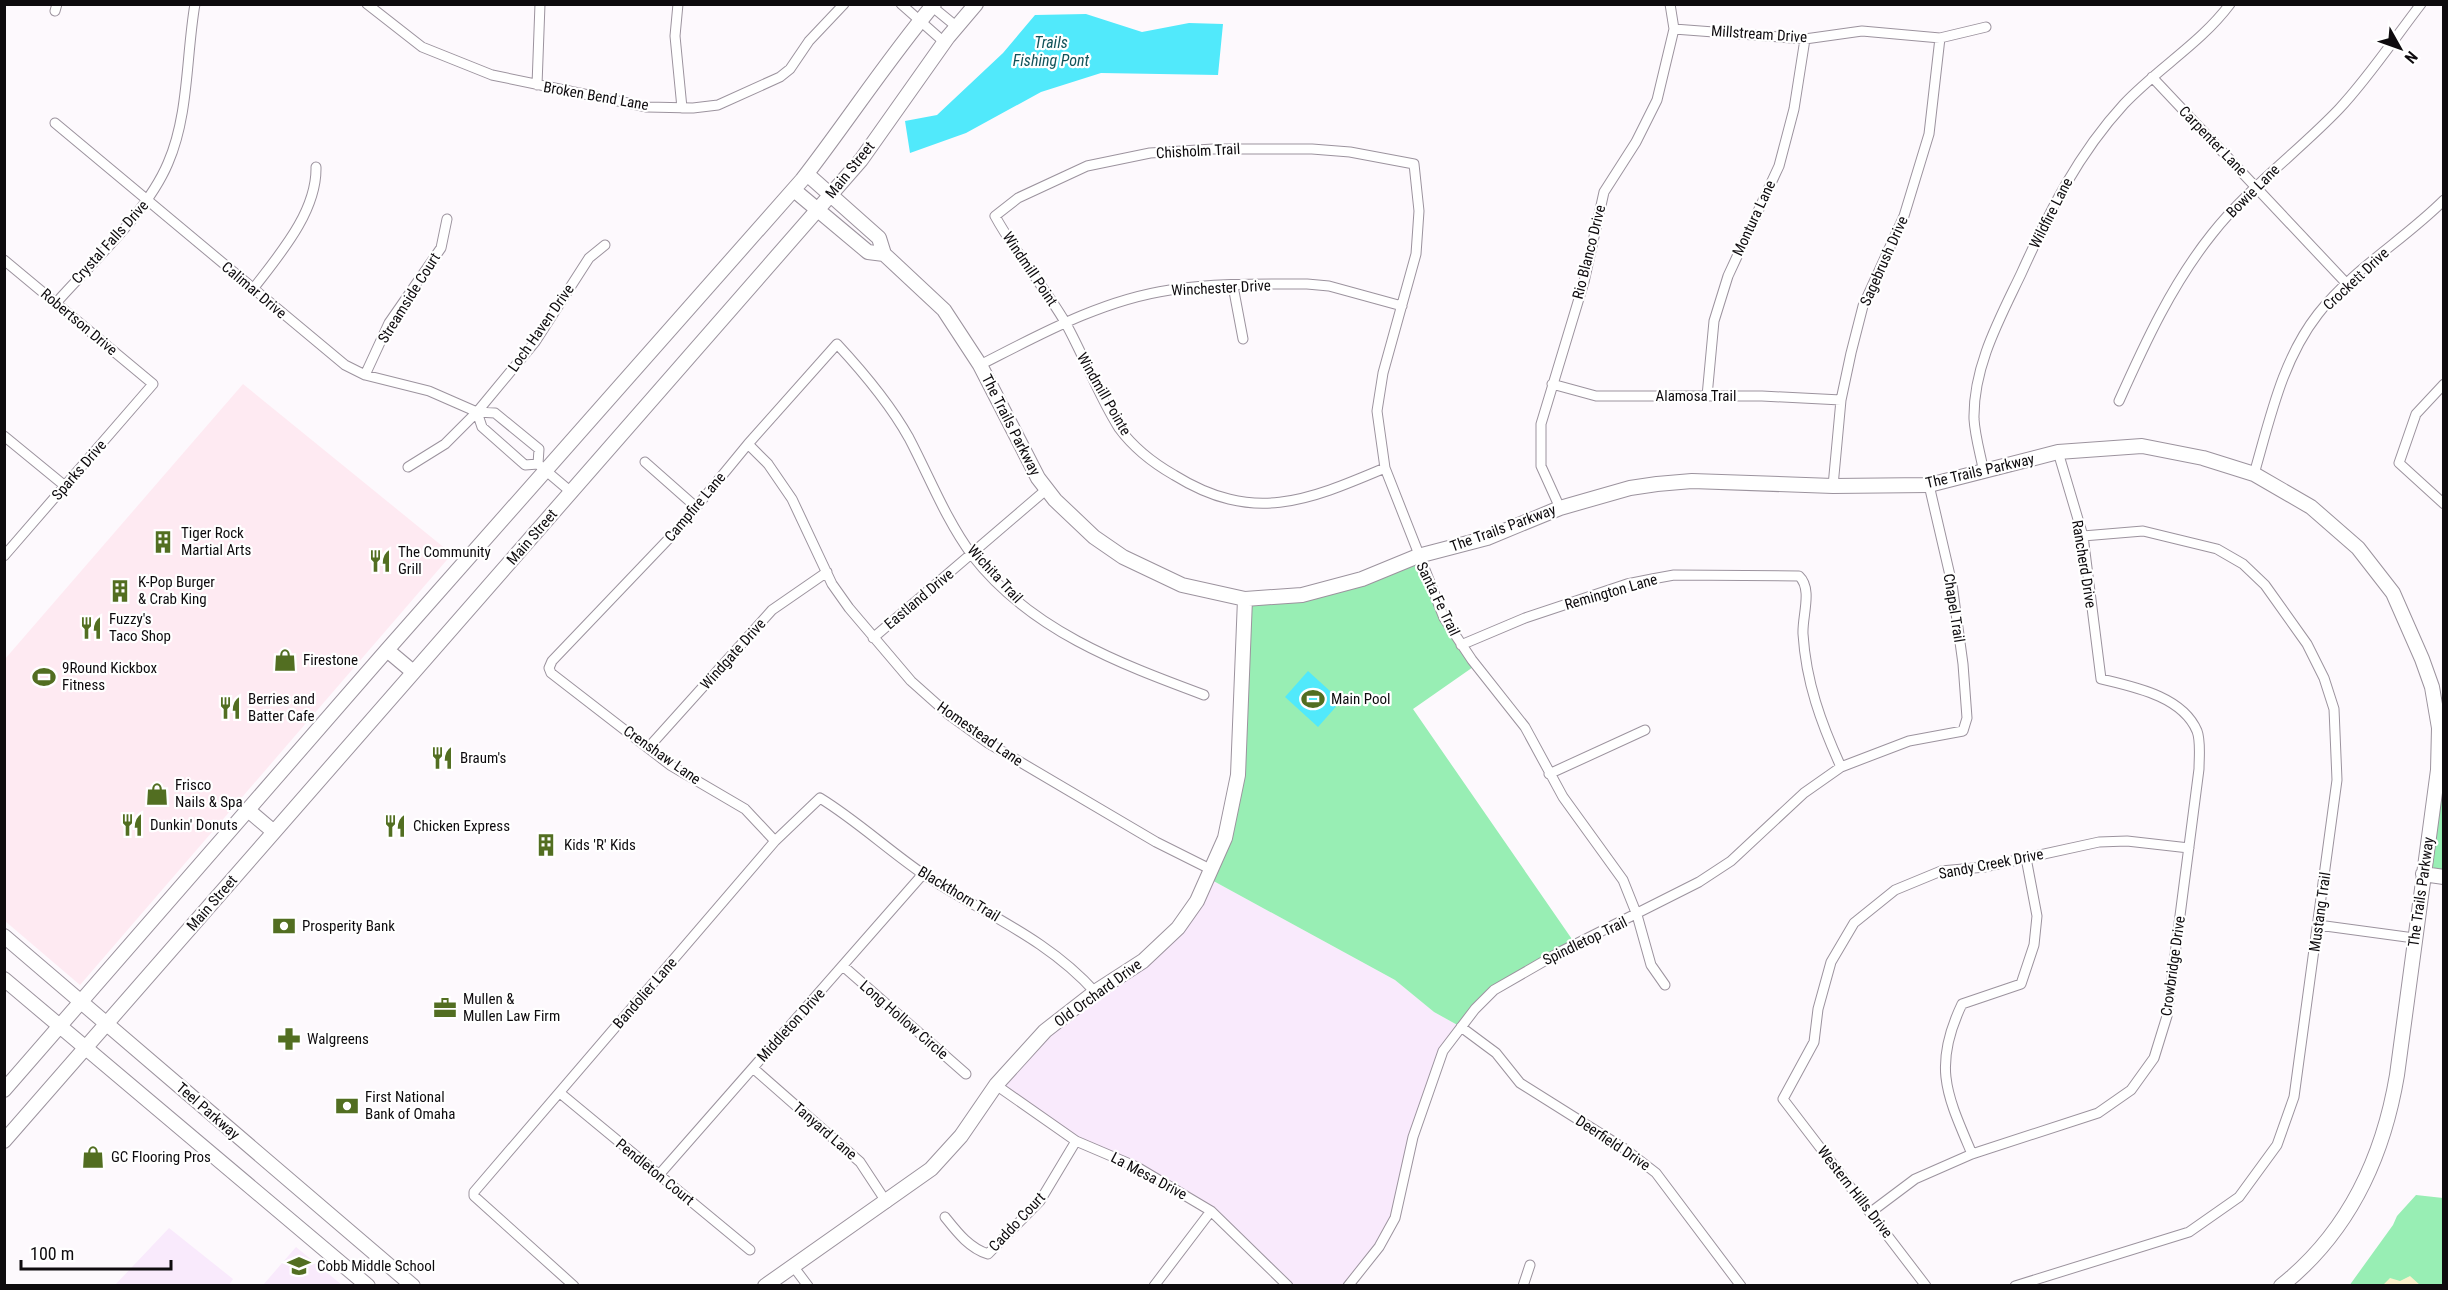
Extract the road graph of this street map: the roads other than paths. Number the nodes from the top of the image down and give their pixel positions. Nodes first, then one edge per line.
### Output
1 (195, 4) edge
2 (367, 4) edge
3 (540, 4) edge
4 (678, 4) edge
5 (844, 4) edge
6 (901, 4) edge
7 (976, 4) edge
8 (1670, 4) edge
9 (2216, 4) edge
10 (2421, 4) edge
11 (932, 5) edge
12 (2228, 8) edge
13 (920, 22) junction
14 (957, 27) junction
15 (1986, 27) dead end
16 (1674, 29) junction
17 (1940, 38) junction
18 (1805, 39) junction
19 (944, 42) junction
20 (2152, 77) junction
21 (537, 85) junction
22 (682, 108) junction
23 (55, 123) dead end
24 (1414, 164) joint
25 (316, 167) dead end
26 (807, 174) junction
27 (2256, 186) junction
28 (794, 190) junction
29 (831, 195) junction
30 (2444, 200) edge
31 (147, 201) junction
32 (817, 209) junction
33 (995, 216) joint
34 (447, 219) dead end
35 (605, 245) dead end
36 (884, 254) junction
37 (4, 260) edge
38 (2347, 284) junction
39 (1233, 286) junction
40 (253, 289) junction
41 (56, 303) junction
42 (1402, 306) junction
43 (1065, 322) junction
44 (1243, 339) dead end
45 (837, 344) joint
46 (980, 365) junction
47 (365, 375) junction
48 (153, 384) joint
49 (1552, 384) junction
50 (2444, 384) edge
51 (1707, 396) junction
52 (1841, 400) junction
53 (2120, 401) dead end
54 (477, 412) junction
55 (4, 436) edge
56 (748, 444) junction
57 (2058, 452) junction
58 (645, 462) dead end
59 (408, 467) dead end
60 (543, 468) junction
61 (1385, 468) junction
62 (1984, 473) junction
63 (2254, 474) junction
64 (1929, 485) junction
65 (65, 486) junction
66 (1833, 486) junction
67 (1047, 489) junction
68 (571, 492) junction
69 (2444, 504) edge
70 (696, 507) junction
71 (1560, 508) junction
72 (2083, 536) junction
73 (972, 554) junction
74 (4, 556) edge
75 (1418, 556) junction
76 (827, 572) junction
77 (1245, 599) junction
78 (873, 638) junction
79 (1461, 645) junction
80 (387, 650) junction
81 (549, 668) joint
82 (412, 671) junction
83 (2101, 679) joint
84 (1204, 695) dead end
85 (1645, 730) dead end
86 (1963, 731) joint
87 (2441, 738) edge
88 (648, 748) junction
89 (1841, 766) junction
90 (1549, 774) junction
91 (820, 798) joint
92 (248, 810) junction
93 (274, 832) junction
94 (775, 841) junction
95 (2189, 849) junction
96 (2026, 858) junction
97 (1212, 870) junction
98 (923, 874) junction
99 (2423, 874) junction
100 (2444, 877) edge
101 (1637, 915) junction
102 (2318, 925) junction
103 (4, 936) edge
104 (2415, 939) junction
105 (843, 966) junction
106 (4, 979) edge
107 (1665, 985) dead end
108 (1095, 992) junction
109 (81, 1000) junction
110 (107, 1024) junction
111 (60, 1025) junction
112 (1461, 1027) junction
113 (86, 1047) junction
114 (753, 1068) junction
115 (966, 1074) dead end
116 (996, 1084) junction
117 (4, 1090) edge
118 (560, 1093) junction
119 (1783, 1099) joint
120 (4, 1141) edge
121 (1076, 1141) junction
122 (1972, 1154) junction
123 (658, 1176) junction
124 (887, 1203) junction
125 (1211, 1211) junction
126 (1871, 1212) junction
127 (945, 1217) dead end
128 (750, 1250) dead end
129 (1530, 1265) dead end
130 (793, 1266) junction
131 (406, 1283) edge
132 (368, 1286) edge
133 (574, 1286) edge
134 (765, 1286) edge
135 (807, 1286) edge
136 (1154, 1286) edge
137 (1288, 1286) edge
138 (1348, 1286) edge
139 (1523, 1286) edge
140 (1741, 1286) edge
141 (1926, 1286) edge
142 (2015, 1286) edge
143 (2281, 1286) edge

1 - 31 street, Crystal Falls Drive
2 - 21 street, Broken Bend Lane
3 - 21 street
4 - 22 street
5 - 22 street, Broken Bend Lane
6 - 13 street
7 - 14 main road, Main Street
8 - 16 street, Rio Blanco Drive
9 - 12 street
10 - 27 street, Bowie Lane
11 - 13 main road, Main Street
11 - 14 street
12 - 20 street, Wildfire Lane
13 - 19 street
13 - 26 main road, Main Street
14 - 19 main road, Main Street
15 - 17 street, Millstream Drive
16 - 18 street, Millstream Drive
16 - 49 street, Rio Blanco Drive
17 - 18 street, Millstream Drive
17 - 52 street, Sagebrush Drive
18 - 51 street, Montura Lane
19 - 29 main road, Main Street
20 - 27 street, Carpenter Lane
20 - 62 street, Wildfire Lane
21 - 22 street, Broken Bend Lane
23 - 31 street, Calimar Drive
24 - 33 street, Chisholm Trail
24 - 42 street, Santa Fe Trail
25 - 40 street
26 - 28 main road, Main Street
26 - 29 main road, The Trails Parkway
27 - 38 street, Carpenter Lane
27 - 53 street, Bowie Lane
28 - 32 main road, The Trails Parkway
28 - 60 main road, Main Street
29 - 32 main road, Main Street
29 - 36 main road, The Trails Parkway
30 - 38 street, Crockett Drive
31 - 40 street, Calimar Drive
31 - 41 street, Crystal Falls Drive
32 - 36 main road, The Trails Parkway
32 - 68 main road, Main Street
33 - 43 street, Windmill Point
34 - 47 street, Streamside Court
35 - 54 street, Loch Haven Drive
36 - 46 main road, The Trails Parkway
37 - 41 street, Robertson Drive
38 - 63 street, Crockett Drive
39 - 42 street, Winchester Drive
39 - 43 street, Winchester Drive
39 - 44 street
40 - 47 street, Calimar Drive
41 - 48 street, Robertson Drive
42 - 61 street, Santa Fe Trail
43 - 46 street, Winchester Drive
43 - 61 street, Windmill Pointe
45 - 56 street, Campfire Lane
45 - 73 street, Wichita Trail
46 - 67 main road, The Trails Parkway
47 - 54 street, Calimar Drive
48 - 65 street, Sparks Drive
49 - 51 street, Alamosa Trail
49 - 71 street, Rio Blanco Drive
50 - 69 street
51 - 52 street, Alamosa Trail
52 - 66 street, Sagebrush Drive
54 - 59 street, Loch Haven Drive
54 - 60 street, Calimar Drive
54 - 60 street, Calimar Drive
55 - 65 street
56 - 70 street, Campfire Lane
56 - 76 street, Homestead Lane
57 - 62 main road, The Trails Parkway
57 - 63 main road, The Trails Parkway
57 - 72 street, Rancherd Drive
58 - 70 street
60 - 68 street, Calimar Drive
60 - 80 main road, Main Street
61 - 75 street, Santa Fe Trail
62 - 64 main road, The Trails Parkway
63 - 87 main road, The Trails Parkway
64 - 66 main road, The Trails Parkway
64 - 86 street, Chapel Trail
65 - 74 street, Sparks Drive
66 - 71 main road, The Trails Parkway
67 - 73 street, Eastland Drive
67 - 77 main road, The Trails Parkway
68 - 82 main road, Main Street
70 - 81 street, Campfire Lane
71 - 75 main road, The Trails Parkway
72 - 83 street, Rancherd Drive
72 - 102 street, Mustang Trail
73 - 78 street, Eastland Drive
73 - 84 street, Wichita Trail
75 - 77 main road, The Trails Parkway
75 - 79 street, Santa Fe Trail
76 - 78 street, Homestead Lane
76 - 88 street, Windgate Drive
77 - 97 main road, Old Orchard Drive
78 - 97 street, Homestead Lane
79 - 89 street, Remington Lane
79 - 90 street, Santa Fe Trail
80 - 82 main road
80 - 92 main road, Main Street
81 - 88 street, Crenshaw Lane
82 - 93 main road, Main Street
83 - 95 street, Crowbridge Drive
85 - 90 street
86 - 89 street, Spindletop Trail
87 - 99 main road, The Trails Parkway
88 - 94 street, Crenshaw Lane
89 - 101 street, Spindletop Trail
90 - 101 street, Santa Fe Trail
91 - 94 street, Bandolier Lane
91 - 98 street, Blackthorn Trail
92 - 93 main road
92 - 109 main road, Main Street
93 - 110 main road, Main Street
94 - 118 street, Bandolier Lane
95 - 96 street, Sandy Creek Drive
95 - 122 street, Crowbridge Drive
96 - 119 street, Sandy Creek Drive
96 - 122 street
97 - 108 main road, Old Orchard Drive
98 - 105 street, Middleton Drive
98 - 108 street, Blackthorn Trail
99 - 100 main road
99 - 104 main road, The Trails Parkway
101 - 107 street, Santa Fe Trail
101 - 112 street, Spindletop Trail
102 - 104 street
102 - 142 street, Mustang Trail
103 - 109 main road, Teel Parkway
104 - 143 main road, The Trails Parkway
105 - 114 street, Middleton Drive
105 - 115 street, Long Hollow Circle
106 - 111 main road, Teel Parkway
108 - 116 main road, Old Orchard Drive
109 - 110 main road, Teel Parkway
109 - 111 main road, Main Street
110 - 113 main road, Main Street
110 - 131 main road, Teel Parkway
111 - 113 main road, Teel Parkway
111 - 117 main road, Main Street
112 - 138 street, Spindletop Trail
112 - 140 street, Deerfield Drive
113 - 120 main road, Main Street
113 - 132 main road, Teel Parkway
114 - 123 street, Middleton Drive
114 - 124 street, Tanyard Lane
116 - 121 street, La Mesa Drive
116 - 124 main road, Old Orchard Drive
118 - 123 street, Pendleton Court
118 - 133 street, Bandolier Lane
119 - 126 street, Western Hills Drive
121 - 125 street, La Mesa Drive
121 - 127 street, Caddo Court
122 - 126 street, Crowbridge Drive
123 - 128 street, Pendleton Court
124 - 130 main road, Old Orchard Drive
125 - 136 street
125 - 137 street, La Mesa Drive
126 - 141 street, Western Hills Drive
129 - 139 street
130 - 134 main road, Old Orchard Drive
130 - 135 street

